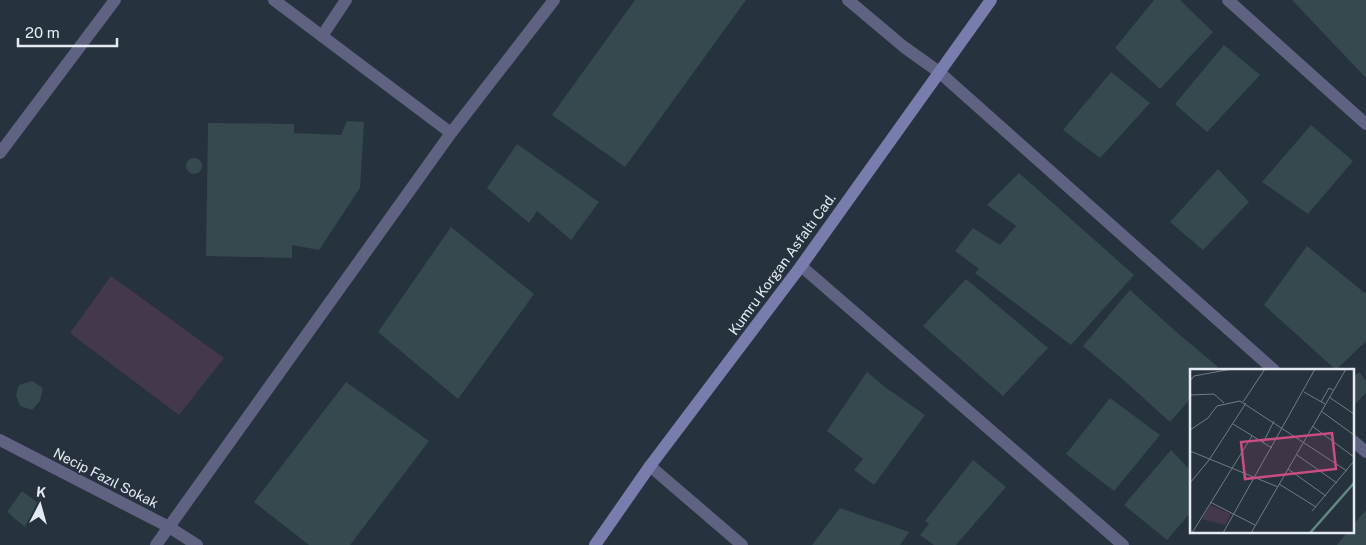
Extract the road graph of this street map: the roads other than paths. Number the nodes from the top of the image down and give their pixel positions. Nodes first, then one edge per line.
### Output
1 (115, 0) edge
2 (274, 0) edge
3 (346, 0) edge
4 (554, 0) edge
5 (848, 0) edge
6 (990, 0) edge
7 (1228, 0) edge
8 (322, 36) junction
9 (939, 72) junction
10 (1366, 124) edge
11 (451, 133) junction
12 (0, 153) edge
13 (801, 266) junction
14 (1273, 369) edge
15 (0, 440) edge
16 (1354, 442) edge
17 (1366, 452) edge
18 (650, 466) junction
19 (169, 527) junction
20 (156, 545) edge
21 (197, 545) edge
22 (595, 545) edge
23 (742, 545) edge
24 (1123, 545) edge

1 - 12 street
2 - 8 street
3 - 8 street
4 - 11 street
5 - 9 street
6 - 9 main road, Kumru Korgan Asfaltı Cad.
7 - 10 street
8 - 11 street
9 - 13 main road, Kumru Korgan Asfaltı Cad.
9 - 14 street
11 - 19 street
13 - 18 main road, Kumru Korgan Asfaltı Cad.
13 - 24 street
15 - 19 street, Necip Fazıl Sokak
16 - 17 street
18 - 22 main road, Kumru Korgan Asfaltı Cad.
18 - 23 street
19 - 20 street
19 - 21 street, Necip Fazıl Sokak

